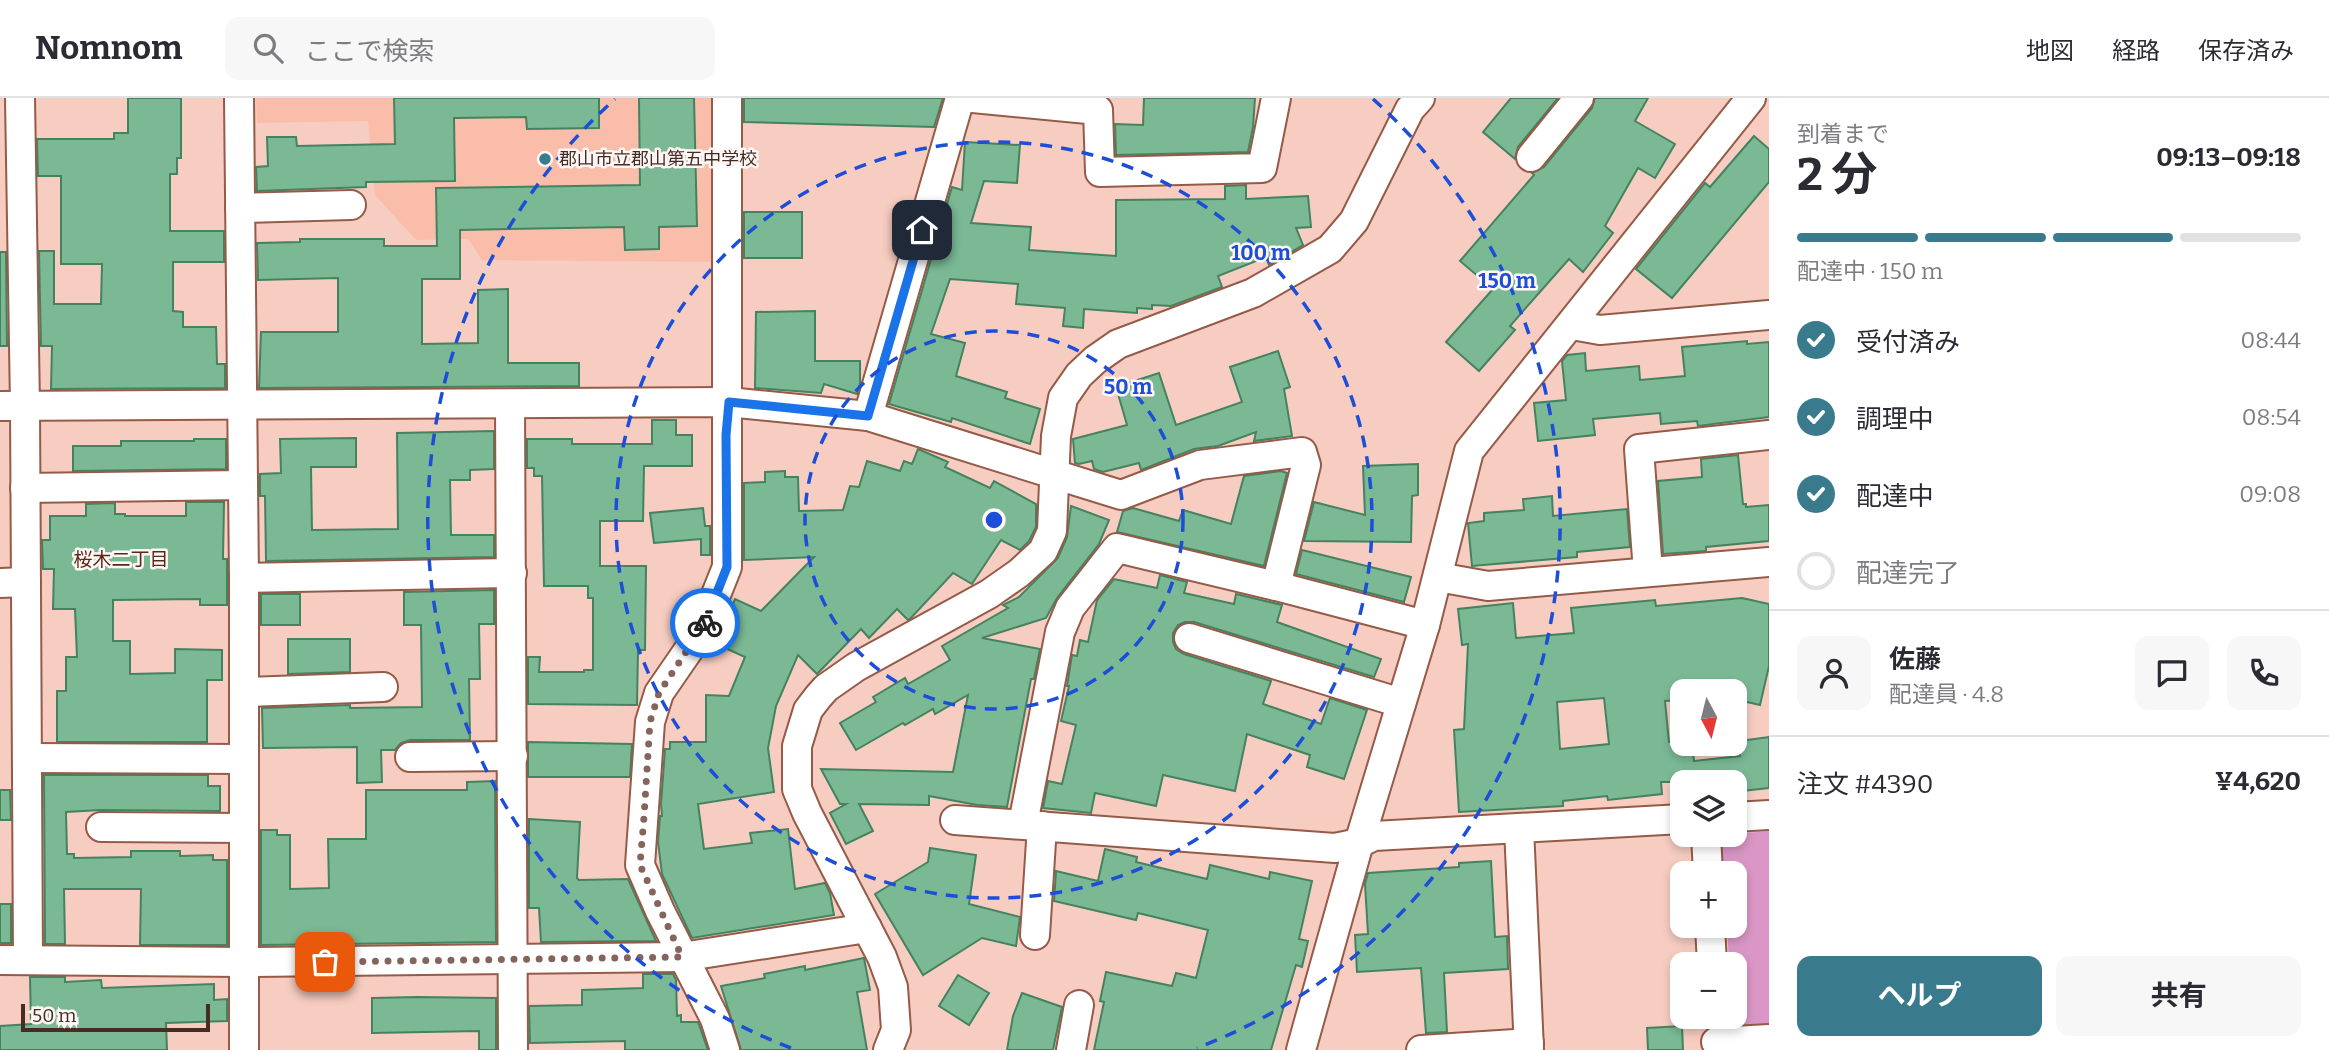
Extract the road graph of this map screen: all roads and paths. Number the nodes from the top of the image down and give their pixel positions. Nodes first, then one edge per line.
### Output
1 (19, 98) edge
2 (239, 98) edge
3 (727, 98) edge
4 (960, 98) edge
5 (973, 98) edge
6 (1276, 98) edge
7 (1420, 98) edge
8 (1579, 98) edge
9 (1751, 98) edge
10 (1100, 104) edge
11 (1531, 157) dead end
12 (351, 205) dead end
13 (240, 208) junction
14 (1769, 315) edge
15 (1572, 325) junction
16 (729, 402) junction
17 (510, 404) junction
18 (13, 406) edge
19 (241, 406) junction
20 (868, 416) junction
21 (1769, 435) edge
22 (1054, 474) junction
23 (243, 485) junction
24 (25, 488) junction
25 (1769, 562) edge
26 (1648, 572) junction
27 (512, 573) junction
28 (1437, 577) junction
29 (244, 578) junction
30 (13, 583) edge
31 (1276, 586) junction
32 (1424, 625) junction
33 (1189, 639) dead end
34 (383, 687) dead end
35 (244, 692) junction
36 (1401, 703) junction
37 (513, 756) junction
38 (410, 757) dead end
39 (27, 758) junction
40 (244, 759) junction
41 (1769, 815) edge
42 (1747, 816) edge
43 (955, 820) dead end
44 (1670, 821) edge
45 (1033, 825) junction
46 (101, 827) dead end
47 (244, 828) junction
48 (1519, 828) junction
49 (1359, 843) junction
50 (867, 928) junction
51 (1035, 935) dead end
52 (682, 957) junction
53 (0, 960) edge
54 (28, 960) junction
55 (514, 960) junction
56 (244, 962) junction
57 (1079, 1005) dead end
58 (1716, 1036) edge
59 (1769, 1039) edge
60 (1529, 1047) edge
61 (891, 1049) edge
62 (244, 1050) edge
63 (513, 1050) edge
64 (725, 1050) edge
65 (1071, 1050) edge
66 (1301, 1050) edge
67 (1421, 1050) edge

1 - 18 street
2 - 13 street
3 - 16 street
4 - 20 street
5 - 10 street
6 - 10 street
7 - 22 street
8 - 11 street
9 - 15 street
12 - 13 street
13 - 19 street
14 - 15 street
15 - 28 street
16 - 17 street
16 - 20 street
16 - 52 street
17 - 19 street
17 - 27 street
18 - 19 street
18 - 24 street
19 - 23 street
20 - 22 street
21 - 26 street
22 - 31 street
22 - 50 street
23 - 24 street
23 - 29 street
24 - 30 street
25 - 26 street
26 - 28 street
27 - 29 street
27 - 37 street
28 - 32 street
29 - 35 street
30 - 39 street
31 - 32 street
31 - 45 street
32 - 36 street
33 - 36 street
34 - 35 street
35 - 40 street
36 - 49 street
37 - 38 street
37 - 55 street
39 - 40 street
39 - 54 street
40 - 47 street
41 - 42 street
43 - 45 street
44 - 48 street
45 - 49 street
45 - 51 street
46 - 47 street
47 - 56 street
48 - 49 street
48 - 60 street
49 - 66 street
50 - 52 street
50 - 61 street
52 - 55 street
52 - 64 street
53 - 54 street
54 - 56 street
55 - 56 street
55 - 63 street
56 - 62 street
57 - 65 street
58 - 59 street
60 - 67 street

